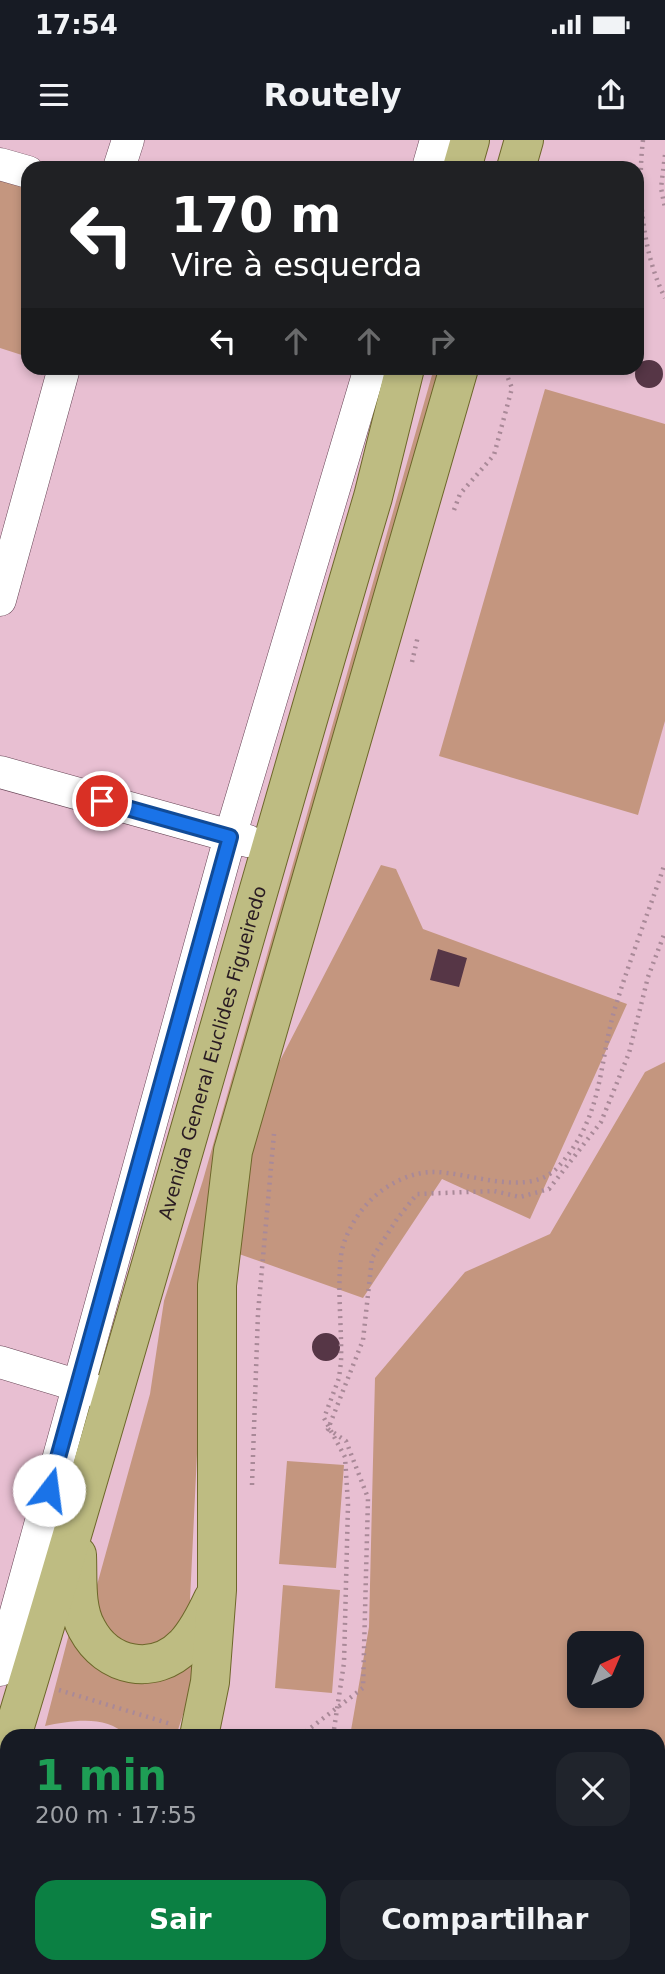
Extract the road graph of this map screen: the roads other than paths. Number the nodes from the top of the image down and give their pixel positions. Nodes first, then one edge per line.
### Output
1 (128, 140) edge
2 (436, 140) edge
3 (470, 140) edge
4 (524, 140) edge
5 (121, 161) edge
6 (430, 161) edge
7 (464, 161) edge
8 (518, 161) edge
9 (0, 164) edge
10 (21, 170) edge
11 (62, 375) edge
12 (368, 375) edge
13 (403, 375) edge
14 (457, 375) edge
15 (0, 600) edge
16 (0, 772) edge
17 (230, 837) junction
18 (270, 846) junction
19 (0, 1362) edge
20 (94, 1391) junction
21 (77, 1525) junction
22 (217, 1590) junction
23 (0, 1670) edge
24 (15, 1729) edge
25 (192, 1729) edge

1 - 5 street
2 - 6 street
3 - 7 main road
4 - 8 main road
9 - 10 street
11 - 15 street
12 - 17 street, Avenida General Euclides Figueiredo
13 - 18 main road, Avenida General Euclides Figueiredo
14 - 22 main road
16 - 17 street
17 - 18 street
17 - 20 street, Avenida General Euclides Figueiredo
18 - 20 main road, Avenida General Euclides Figueiredo
19 - 20 street
20 - 21 main road, Avenida General Euclides Figueiredo
20 - 23 street, Avenida General Euclides Figueiredo
21 - 22 main road
21 - 24 main road, Avenida General Euclides Figueiredo
22 - 25 main road

